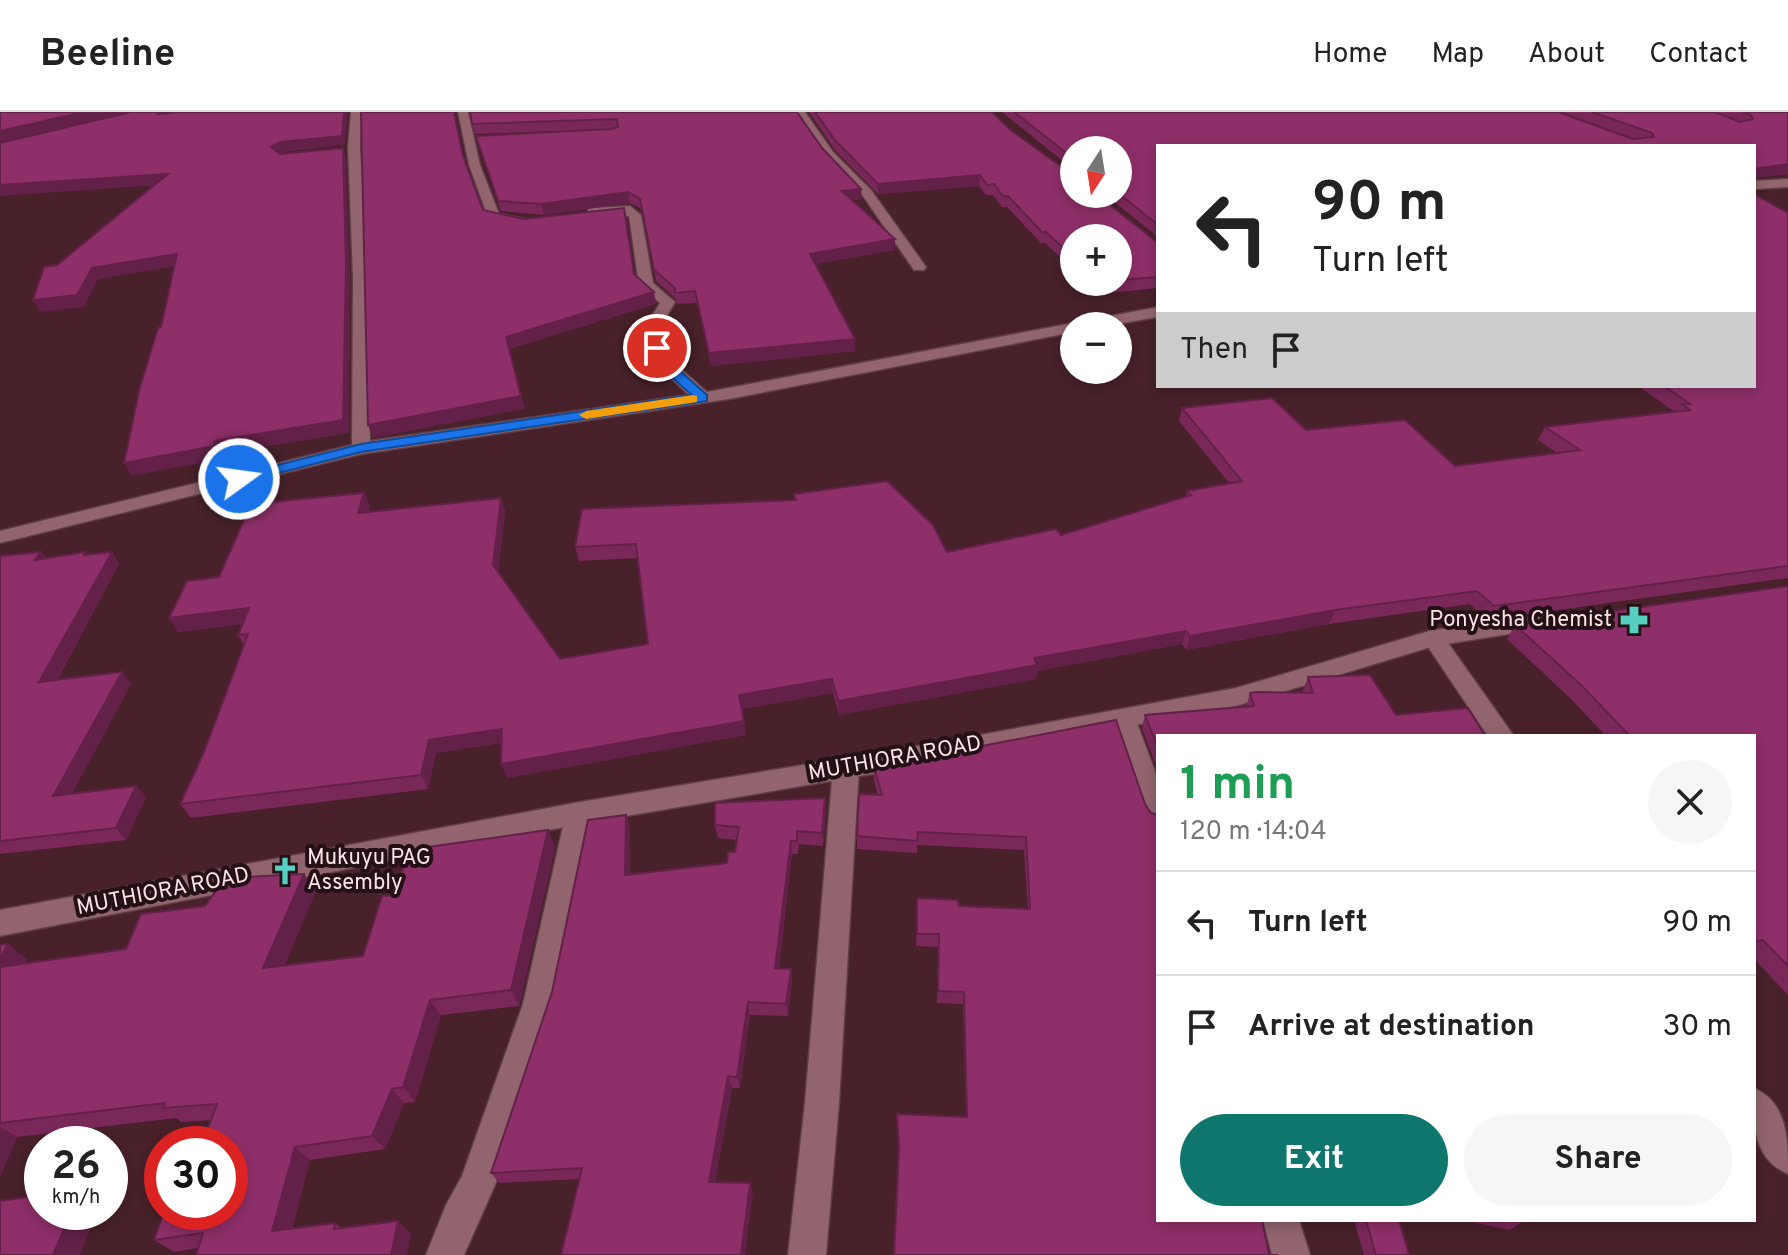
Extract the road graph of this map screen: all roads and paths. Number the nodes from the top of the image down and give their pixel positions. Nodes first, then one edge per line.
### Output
1 (356, 112) edge
2 (463, 112) edge
3 (800, 112) edge
4 (1788, 183) edge
5 (1756, 185) edge
6 (575, 215) edge
7 (536, 221) edge
8 (919, 267) dead end
9 (1156, 312) edge
10 (1132, 316) edge
11 (1060, 329) edge
12 (703, 398) junction
13 (361, 448) junction
14 (0, 537) edge
15 (1575, 618) edge
16 (1433, 638) junction
17 (1123, 718) junction
18 (1500, 734) edge
19 (846, 768) junction
20 (1156, 809) edge
21 (580, 813) junction
22 (0, 923) edge
23 (1756, 1108) edge
24 (1788, 1156) edge
25 (1282, 1222) edge
26 (445, 1255) edge
27 (807, 1255) edge
28 (1291, 1255) edge

1 - 13 street
2 - 7 street
3 - 8 street
4 - 5 street
6 - 12 street
9 - 10 street
11 - 12 street
12 - 13 street
13 - 14 street
15 - 16 street, MUTHIORA ROAD
16 - 17 street, MUTHIORA ROAD
16 - 18 street
17 - 19 street, MUTHIORA ROAD
17 - 20 street
19 - 21 street, MUTHIORA ROAD
19 - 27 street
21 - 22 street, MUTHIORA ROAD
21 - 26 street
23 - 24 street
25 - 28 street

